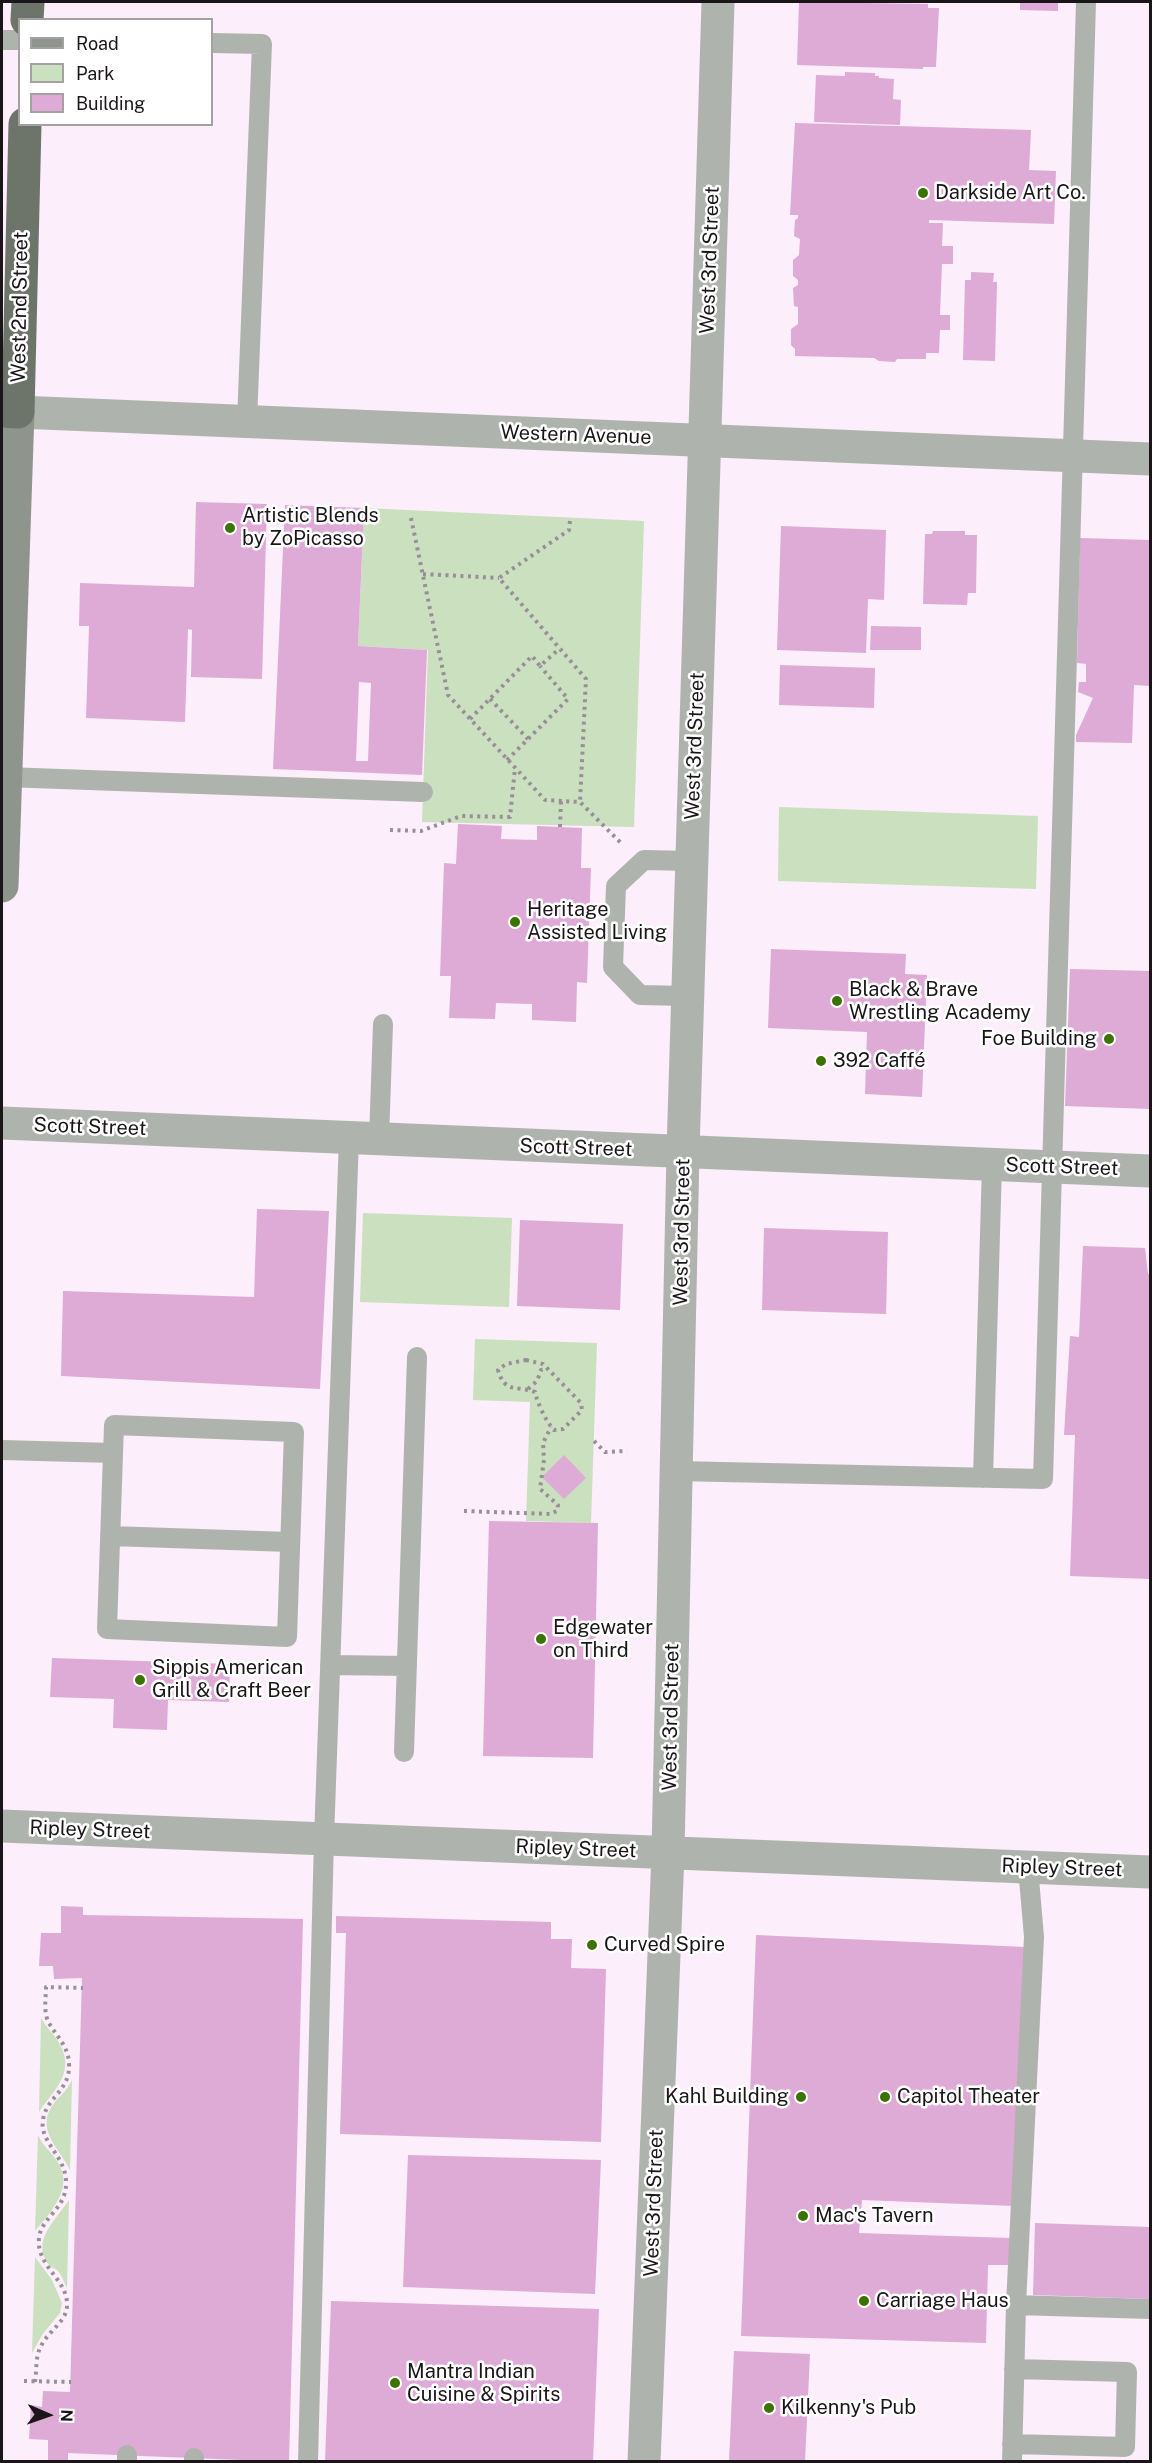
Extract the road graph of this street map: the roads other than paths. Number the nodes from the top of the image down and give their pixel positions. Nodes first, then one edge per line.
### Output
1 (27, 2) edge
2 (718, 2) edge
3 (1086, 2) edge
4 (27, 18) edge
5 (2, 40) edge
6 (18, 40) edge
7 (213, 44) edge
8 (25, 126) edge
9 (10, 411) edge
10 (247, 421) junction
11 (705, 440) junction
12 (1072, 455) junction
13 (1150, 459) edge
14 (6, 633) edge
15 (5, 777) junction
16 (423, 792) dead end
17 (692, 861) junction
18 (2, 886) edge
19 (688, 996) junction
20 (383, 1024) dead end
21 (2, 1124) edge
22 (364, 1138) junction
23 (683, 1152) junction
24 (992, 1164) junction
25 (1051, 1167) junction
26 (1150, 1171) edge
27 (417, 1357) dead end
28 (2, 1450) edge
29 (113, 1453) junction
30 (676, 1471) junction
31 (983, 1478) junction
32 (110, 1536) junction
33 (290, 1542) junction
34 (330, 1665) junction
35 (407, 1666) junction
36 (404, 1752) dead end
37 (2, 1826) edge
38 (324, 1839) junction
39 (668, 1853) junction
40 (1028, 1867) junction
41 (1150, 1872) edge
42 (1016, 2305) junction
43 (1150, 2309) edge
44 (1014, 2369) junction
45 (1012, 2453) edge
46 (308, 2462) edge
47 (644, 2462) edge

1 - 4 highway
2 - 11 street, West 3rd Street
3 - 12 lane
5 - 6 lane
7 - 10 lane
8 - 9 highway, West 2nd Street
9 - 10 street, Western Avenue
9 - 14 main road, West 2nd Street
10 - 11 street, Western Avenue
11 - 12 street, Western Avenue
11 - 17 street, West 3rd Street
12 - 13 street, Western Avenue
12 - 25 lane
14 - 15 main road, West 2nd Street
15 - 16 lane
15 - 18 main road, West 2nd Street
17 - 19 street, West 3rd Street
17 - 19 lane
19 - 23 street, West 3rd Street
20 - 22 lane
21 - 22 street, Scott Street
22 - 23 street, Scott Street
22 - 34 lane
23 - 24 street, Scott Street
23 - 30 street, West 3rd Street
24 - 25 street, Scott Street
24 - 31 lane
25 - 26 street, Scott Street
25 - 31 lane
27 - 35 lane
28 - 29 lane
29 - 32 lane
29 - 33 lane
30 - 31 lane
30 - 39 street, West 3rd Street
32 - 33 lane
32 - 33 lane
34 - 35 lane
34 - 38 lane
35 - 36 lane
37 - 38 street, Ripley Street
38 - 39 street, Ripley Street
38 - 46 lane
39 - 40 street, Ripley Street
39 - 47 street, West 3rd Street
40 - 41 street, Ripley Street
40 - 42 lane
42 - 43 lane
42 - 44 lane
44 - 45 lane
44 - 45 lane

